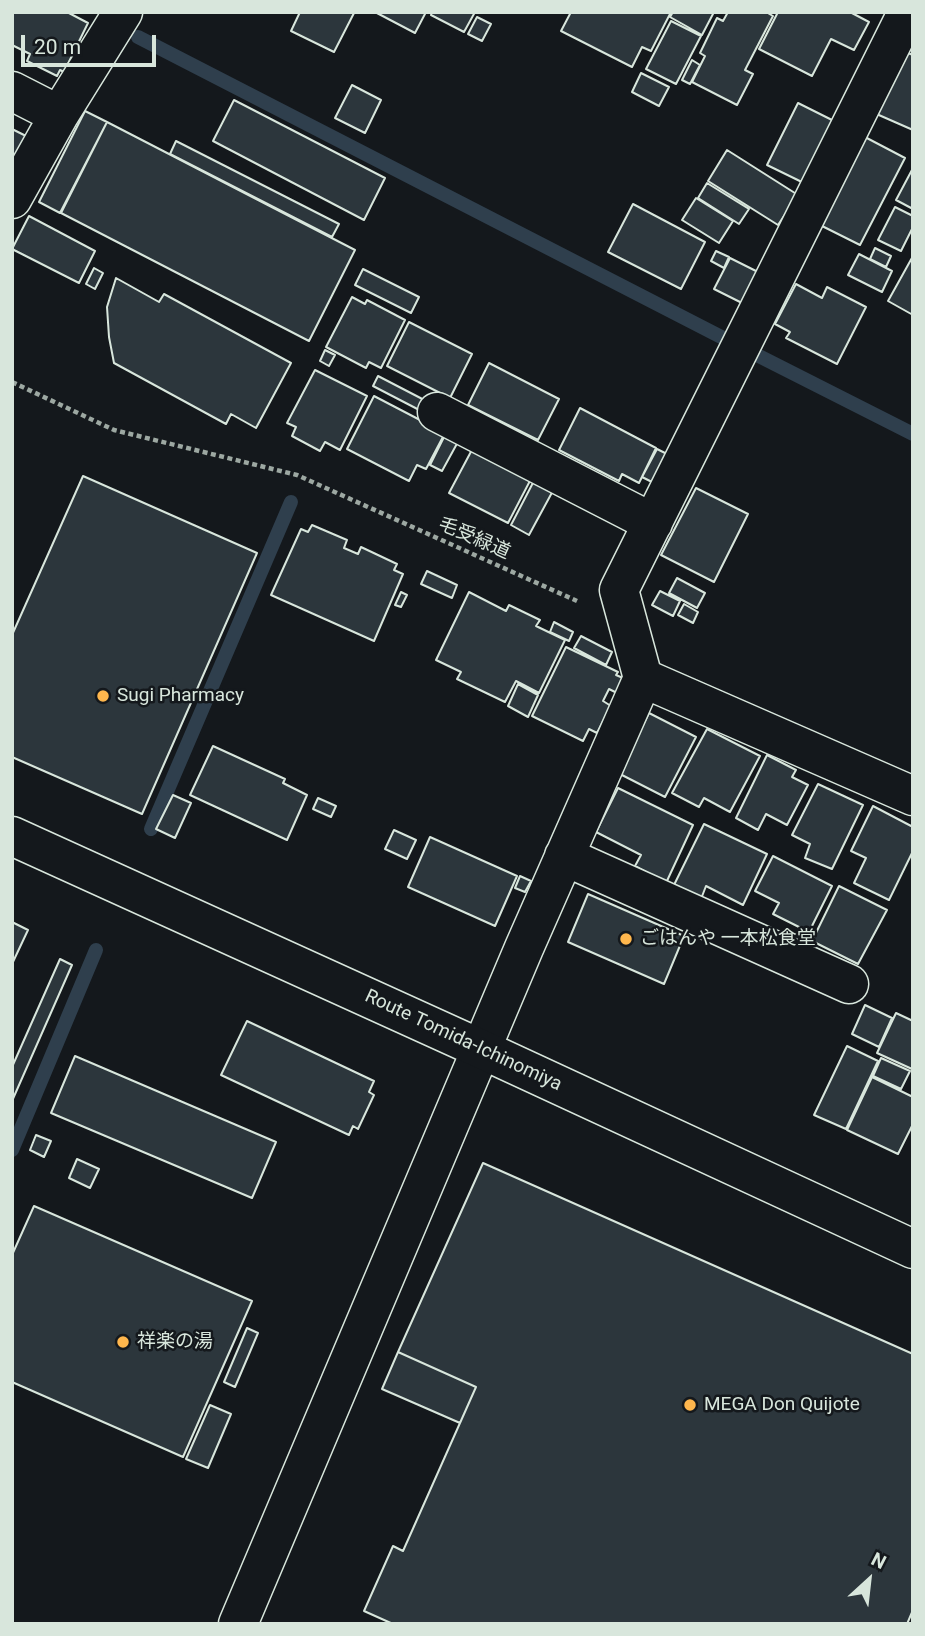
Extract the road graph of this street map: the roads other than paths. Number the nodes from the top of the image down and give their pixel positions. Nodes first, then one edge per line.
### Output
1 (123, 12) edge
2 (901, 20) edge
3 (12, 91) edge
4 (59, 115) junction
5 (12, 199) edge
6 (438, 412) dead end
7 (653, 523) junction
8 (643, 678) junction
9 (913, 796) edge
10 (12, 836) edge
11 (564, 856) junction
12 (849, 984) dead end
13 (481, 1049) junction
14 (913, 1249) edge
15 (238, 1624) edge

1 - 4 street
2 - 7 street
3 - 4 street
4 - 5 street
6 - 7 street
7 - 8 street
8 - 9 street
8 - 11 street
10 - 13 street, Route Tomida-Ichinomiya
11 - 12 street
11 - 13 street
13 - 14 street, Route Tomida-Ichinomiya
13 - 15 street

